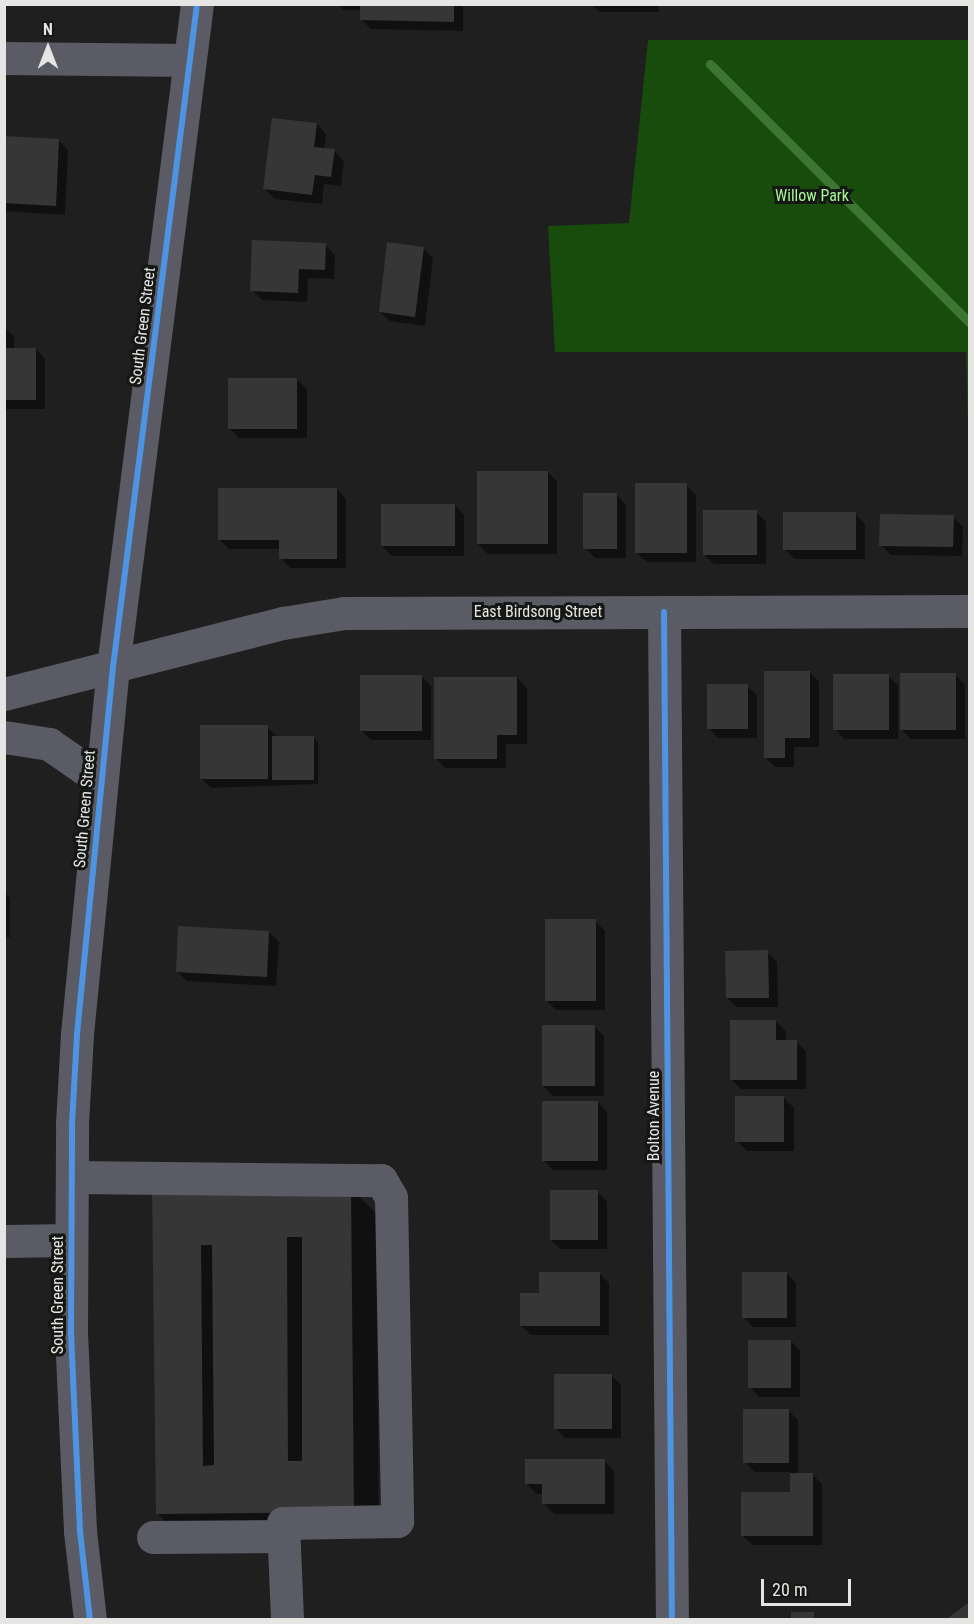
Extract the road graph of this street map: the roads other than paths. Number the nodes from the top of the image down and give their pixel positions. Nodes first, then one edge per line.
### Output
1 (196, 4) edge
2 (4, 58) edge
3 (189, 60) junction
4 (969, 611) edge
5 (664, 612) junction
6 (113, 667) junction
7 (4, 694) edge
8 (4, 737) edge
9 (101, 780) junction
10 (73, 1177) junction
11 (70, 1240) junction
12 (4, 1241) edge
13 (284, 1536) junction
14 (153, 1537) dead end
15 (90, 1620) edge
16 (287, 1620) edge
17 (672, 1620) edge

1 - 3 street, South Green Street
2 - 3 street
3 - 6 street, South Green Street
4 - 5 street, East Birdsong Street
5 - 6 street, East Birdsong Street
5 - 17 street, Bolton Avenue
6 - 7 street, East Birdsong Street
6 - 9 street, South Green Street
8 - 9 street
9 - 10 street, South Green Street
10 - 11 street, South Green Street
10 - 13 street
11 - 12 street
11 - 15 street, South Green Street
13 - 14 street
13 - 16 street

